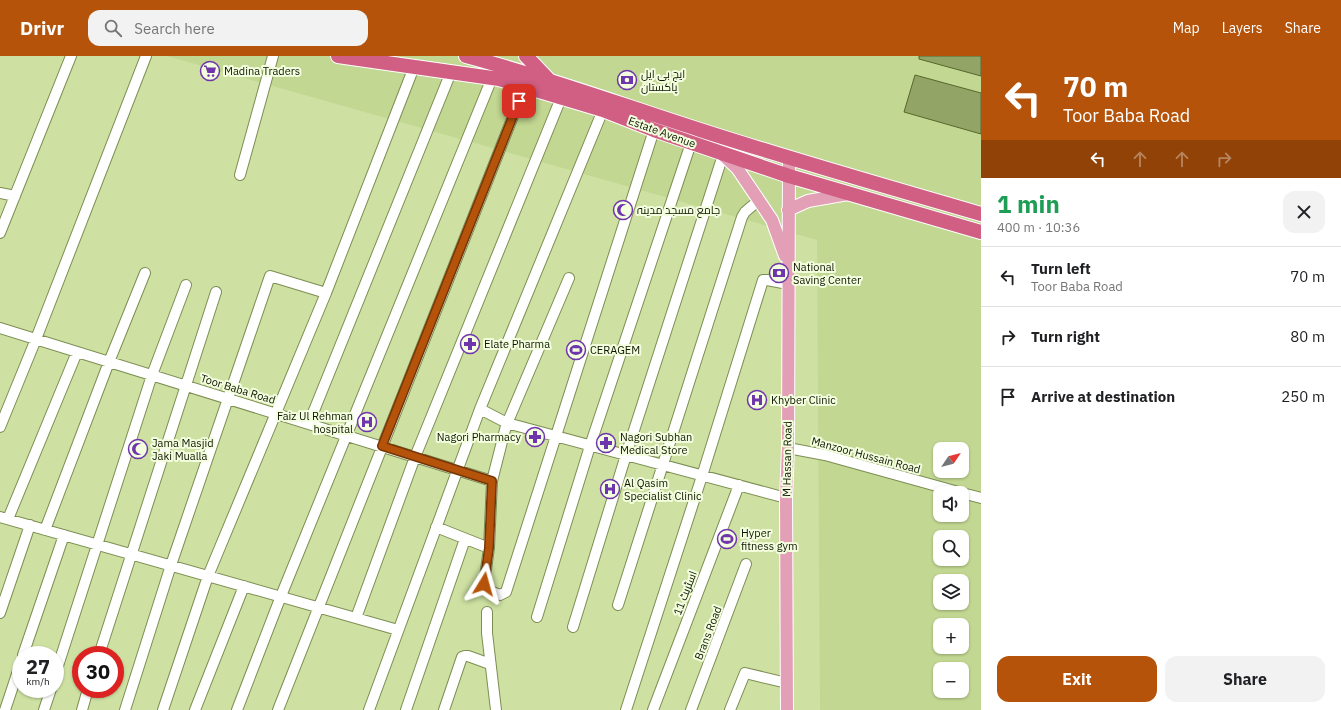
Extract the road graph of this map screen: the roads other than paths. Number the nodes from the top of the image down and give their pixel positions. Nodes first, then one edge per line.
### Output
1 (71, 56) edge
2 (146, 56) edge
3 (273, 56) edge
4 (338, 56) edge
5 (462, 56) edge
6 (466, 56) edge
7 (526, 56) edge
8 (391, 60) edge
9 (504, 61) edge
10 (414, 67) junction
11 (455, 72) junction
12 (495, 79) junction
13 (552, 82) junction
14 (525, 86) junction
15 (561, 98) junction
16 (603, 110) junction
17 (654, 130) junction
18 (691, 143) junction
19 (723, 155) junction
20 (789, 159) junction
21 (240, 175) dead end
22 (789, 176) junction
23 (0, 193) edge
24 (848, 194) junction
25 (15, 196) junction
26 (759, 200) junction
27 (788, 210) junction
28 (981, 214) edge
29 (981, 232) edge
30 (0, 233) edge
31 (788, 264) junction
32 (145, 273) dead end
33 (569, 278) dead end
34 (788, 284) junction
35 (186, 285) dead end
36 (216, 292) dead end
37 (326, 293) junction
38 (0, 328) edge
39 (36, 339) junction
40 (77, 352) junction
41 (109, 362) junction
42 (152, 375) junction
43 (186, 386) junction
44 (228, 399) junction
45 (480, 409) junction
46 (277, 413) junction
47 (309, 423) junction
48 (507, 423) junction
49 (0, 428) edge
50 (347, 435) junction
51 (556, 436) junction
52 (382, 446) junction
53 (590, 446) junction
54 (788, 448) junction
55 (626, 455) junction
56 (415, 457) junction
57 (664, 465) junction
58 (456, 470) junction
59 (702, 476) junction
60 (492, 481) junction
61 (739, 485) junction
62 (937, 486) edge
63 (969, 495) edge
64 (786, 498) junction
65 (981, 498) edge
66 (4, 518) edge
67 (30, 526) junction
68 (436, 527) junction
69 (45, 530) junction
70 (64, 535) junction
71 (465, 539) junction
72 (96, 544) junction
73 (489, 548) junction
74 (132, 554) junction
75 (746, 564) dead end
76 (171, 566) junction
77 (208, 576) junction
78 (244, 586) junction
79 (281, 596) junction
80 (618, 605) dead end
81 (319, 607) junction
82 (487, 612) dead end
83 (0, 613) edge
84 (537, 617) dead end
85 (356, 618) junction
86 (573, 627) dead end
87 (398, 630) junction
88 (26, 646) edge
89 (64, 646) edge
90 (102, 646) edge
91 (490, 664) junction
92 (787, 683) junction
93 (12, 689) edge
94 (48, 698) edge
95 (85, 698) edge
96 (5, 710) edge
97 (44, 710) edge
98 (82, 710) edge
99 (125, 710) edge
100 (163, 710) edge
101 (195, 710) edge
102 (237, 710) edge
103 (278, 710) edge
104 (369, 710) edge
105 (406, 710) edge
106 (444, 710) edge
107 (496, 710) edge
108 (626, 710) edge
109 (653, 710) edge
110 (691, 710) edge
111 (730, 710) edge
112 (787, 710) edge

1 - 25 street
2 - 39 street
3 - 21 street
4 - 8 highway, Estate Avenue
5 - 11 highway
6 - 9 highway, Estate Avenue
7 - 13 highway
8 - 10 highway, Estate Avenue
9 - 12 highway
9 - 13 highway, Estate Avenue
10 - 11 highway, Estate Avenue
10 - 37 street
11 - 12 highway, Estate Avenue
11 - 47 street
12 - 14 highway, Estate Avenue
12 - 50 street
13 - 20 highway, Estate Avenue
14 - 15 highway, Estate Avenue
14 - 52 street
15 - 16 highway, Estate Avenue
15 - 56 street
16 - 17 highway, Estate Avenue
16 - 45 street
17 - 18 highway, Estate Avenue
17 - 51 street
18 - 19 highway, Estate Avenue
18 - 53 street
19 - 22 highway, Estate Avenue
19 - 26 main road
19 - 55 street
20 - 22 main road, M Hassan Road
20 - 28 highway, Estate Avenue
22 - 24 highway, Estate Avenue
22 - 27 main road, M Hassan Road
23 - 25 street
24 - 27 main road
24 - 29 highway, Estate Avenue
25 - 30 street
26 - 31 main road
26 - 57 street
27 - 31 main road, M Hassan Road
31 - 34 main road, M Hassan Road
32 - 41 street
33 - 48 street
34 - 54 main road, M Hassan Road
34 - 59 street
35 - 42 street
36 - 43 street
37 - 44 street
37 - 46 street
38 - 39 street, Toor Baba Road
39 - 40 street, Toor Baba Road
39 - 49 street
40 - 41 street, Toor Baba Road
40 - 66 street
41 - 42 street, Toor Baba Road
41 - 69 street
42 - 43 street, Toor Baba Road
42 - 72 street
43 - 44 street, Toor Baba Road
43 - 74 street
44 - 46 street, Toor Baba Road
44 - 76 street
45 - 48 street
45 - 58 street
46 - 47 street, Toor Baba Road
46 - 77 street
47 - 50 street, Toor Baba Road
48 - 51 street
48 - 60 street
50 - 52 street, Toor Baba Road
50 - 79 street
51 - 53 street
51 - 73 street
52 - 56 street, Toor Baba Road
52 - 81 street
53 - 55 street
53 - 84 street
54 - 62 street, Manzoor Hussain Road
54 - 64 main road, M Hassan Road
55 - 57 street
55 - 86 street
56 - 58 street, Toor Baba Road
56 - 85 street
57 - 59 street
57 - 80 street
58 - 60 street, Toor Baba Road
58 - 68 street
59 - 61 street
59 - 108 street
60 - 73 street
61 - 64 street
61 - 109 street, اسٹریٹ 11
63 - 65 street, Manzoor Hussain Road
64 - 92 main road, M Hassan Road
66 - 67 street
67 - 69 street
67 - 83 street
68 - 71 street
68 - 87 street
69 - 70 street
70 - 72 street
70 - 88 street
71 - 73 street
71 - 105 street
72 - 74 street
72 - 89 street
74 - 76 street
74 - 90 street
75 - 110 street, Brans Road
76 - 77 street
76 - 99 street
77 - 78 street
77 - 100 street
78 - 79 street
78 - 101 street
79 - 81 street
79 - 102 street
81 - 85 street
81 - 103 street
82 - 91 street
85 - 87 street
87 - 104 street
91 - 106 street
91 - 107 street
92 - 111 street
92 - 112 main road, M Hassan Road
93 - 96 street
94 - 97 street
95 - 98 street

